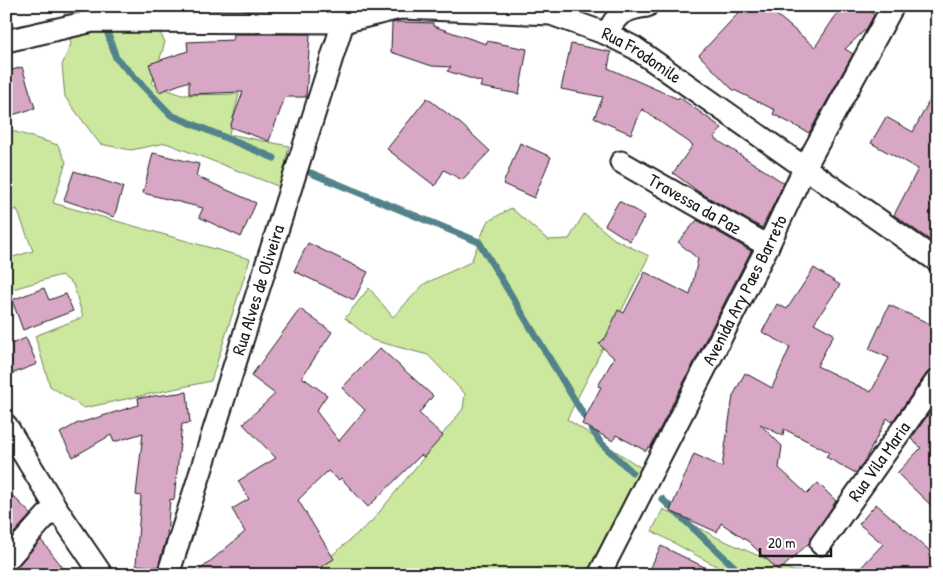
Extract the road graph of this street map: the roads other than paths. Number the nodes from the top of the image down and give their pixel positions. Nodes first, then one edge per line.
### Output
1 (647, 6) edge
2 (892, 6) edge
3 (518, 9) edge
4 (345, 14) edge
5 (607, 34) junction
6 (6, 41) edge
7 (621, 162) dead end
8 (804, 169) junction
9 (768, 246) junction
10 (937, 261) edge
11 (937, 380) edge
12 (6, 425) edge
13 (55, 506) junction
14 (821, 544) dead end
15 (6, 561) edge
16 (102, 575) edge
17 (168, 575) edge
18 (599, 575) edge

1 - 5 street
2 - 8 street, Avenida Ary Paes Barreto
3 - 4 street, Rua Frodomile
3 - 5 street, Rua Frodomile
4 - 6 street, Rua Frodomile
4 - 17 street, Rua Alves de Oliveira
5 - 8 street, Rua Frodomile
7 - 9 street, Travessa da Paz
8 - 9 street, Avenida Ary Paes Barreto
8 - 10 street, Rua Frodomile
9 - 18 street, Avenida Ary Paes Barreto
11 - 14 street, Rua Vila Maria
12 - 13 street
13 - 15 street
13 - 16 street

